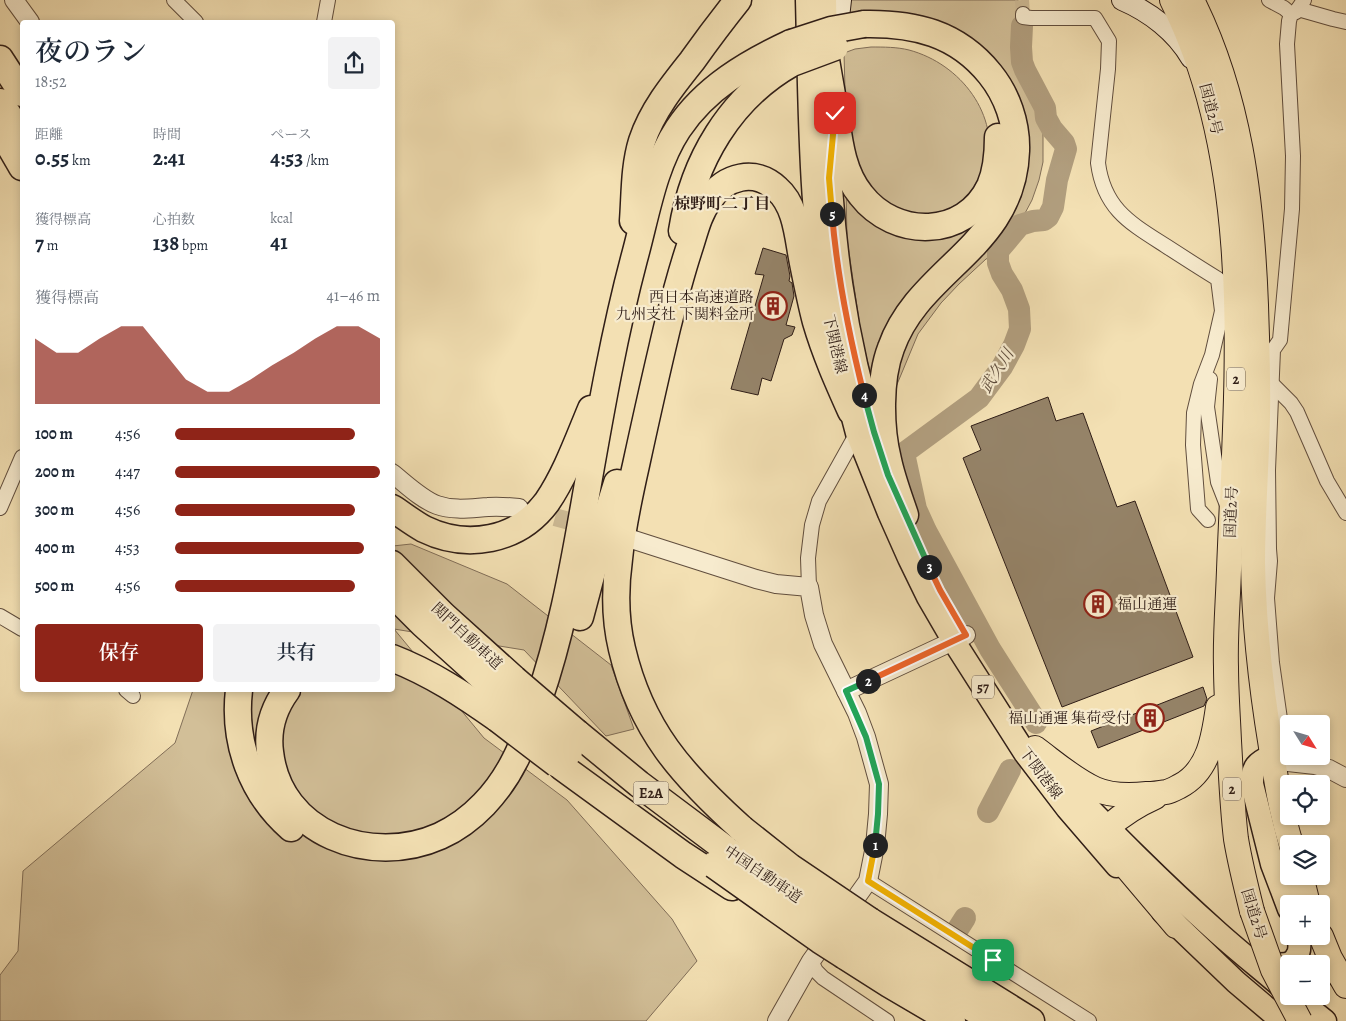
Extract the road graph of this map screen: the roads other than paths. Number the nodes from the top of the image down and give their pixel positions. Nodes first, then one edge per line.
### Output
1 (14, 0) edge
2 (174, 0) edge
3 (328, 0) edge
4 (738, 0) edge
5 (807, 0) edge
6 (826, 0) edge
7 (841, 0) edge
8 (1122, 0) edge
9 (1172, 0) edge
10 (1192, 0) edge
11 (1269, 0) edge
12 (1298, 8) edge
13 (1023, 14) dead end
14 (29, 20) edge
15 (194, 20) edge
16 (324, 20) edge
17 (1346, 22) edge
18 (864, 33) junction
19 (0, 45) edge
20 (792, 53) junction
21 (0, 59) edge
22 (826, 60) junction
23 (20, 71) edge
24 (20, 90) edge
25 (1208, 94) junction
26 (0, 102) edge
27 (835, 113) junction
28 (0, 129) edge
29 (20, 133) edge
30 (20, 164) edge
31 (829, 178) junction
32 (630, 274) junction
33 (677, 286) junction
34 (1212, 355) junction
35 (608, 370) junction
36 (655, 374) junction
37 (1272, 384) junction
38 (854, 422) junction
39 (20, 463) edge
40 (395, 475) edge
41 (0, 508) edge
42 (519, 508) tunnel mouth
43 (395, 510) edge
44 (1346, 513) edge
45 (1231, 514) junction
46 (905, 515) junction
47 (1208, 520) dead end
48 (632, 539) dead end
49 (395, 567) edge
50 (809, 587) junction
51 (395, 596) edge
52 (0, 616) edge
53 (20, 628) edge
54 (959, 638) junction
55 (395, 659) edge
56 (1226, 666) junction
57 (846, 691) junction
58 (239, 692) edge
59 (286, 692) edge
60 (505, 699) junction
61 (541, 715) joint
62 (1034, 748) junction
63 (569, 751) junction
64 (1280, 759) junction
65 (1315, 765) edge
66 (1346, 778) edge
67 (1168, 792) junction
68 (1108, 827) junction
69 (720, 857) junction
70 (868, 881) junction
71 (1284, 895) edge
72 (1176, 926) junction
73 (858, 938) junction
74 (1325, 945) edge
75 (815, 951) junction
76 (1251, 960) junction
77 (1280, 965) edge
78 (1280, 979) edge
79 (1346, 986) edge
80 (1280, 987) edge
81 (1300, 1005) edge
82 (777, 1021) edge
83 (887, 1021) edge
84 (952, 1021) edge
85 (994, 1021) edge
86 (1031, 1021) edge
87 (1090, 1021) edge
88 (1282, 1021) edge
89 (1324, 1021) edge

1 - 14 street
2 - 15 street
3 - 16 street
4 - 32 highway
5 - 38 main road, 下関港線 / 57
6 - 22 main road, 下関港線 / 57
7 - 27 main road
8 - 25 main road
9 - 25 highway, 国道2号 / 2
10 - 64 highway, 国道2号 / 2
11 - 12 street
12 - 17 street
12 - 37 street
13 - 34 street
18 - 20 highway, bridge
18 - 27 highway
18 - 46 highway
19 - 23 highway
20 - 32 highway
20 - 33 highway
21 - 24 highway
22 - 27 highway
22 - 31 main road, 下関港線 / 57
25 - 45 highway, 国道2号 / 2
26 - 29 highway
27 - 31 main road
28 - 30 highway
31 - 46 main road, 下関港線 / 57
32 - 35 highway
33 - 36 highway
33 - 38 highway
34 - 45 street
34 - 47 street
35 - 43 highway
35 - 59 highway
36 - 58 highway
36 - 73 highway, bridge
37 - 44 street
37 - 64 street
38 - 50 street
38 - 54 main road, 下関港線 / 57
39 - 41 street
40 - 42 street
45 - 56 highway, 国道2号 / 2
46 - 54 main road, 下関港線 / 57
48 - 50 street
49 - 60 highway, 関門自動車道 / E2A
50 - 57 street
51 - 60 highway, 関門自動車道 / E2A
52 - 53 street
54 - 57 street
54 - 62 main road, 下関港線 / 57
54 - 72 main road, 下関港線 / 57
55 - 60 highway
56 - 67 highway
56 - 78 highway, 国道2号 / 2, bridge
57 - 70 street
60 - 61 highway, 関門自動車道 / E2A, bridge
60 - 63 highway, bridge
61 - 63 highway, 中国自動車道 / E2A, bridge
62 - 67 highway
62 - 68 main road, 下関港線 / 57
63 - 69 highway, 中国自動車道 / E2A
63 - 75 highway
64 - 71 main road
65 - 66 street
67 - 68 highway
68 - 72 highway
68 - 76 main road, 下関港線 / 57
69 - 73 highway, 中国自動車道 / E2A, bridge
69 - 75 highway, 中国自動車道 / E2A, bridge
70 - 75 street
70 - 87 street
72 - 88 main road, 下関港線 / 57
73 - 75 highway, 中国自動車道 / E2A, bridge
73 - 84 highway, 中国自動車道 / E2A
73 - 85 highway, 中国自動車道 / E2A
73 - 86 highway
74 - 79 highway
75 - 82 street
75 - 83 street
76 - 77 main road
76 - 80 main road, 下関港線 / 57
81 - 89 main road, 下関港線 / 57

